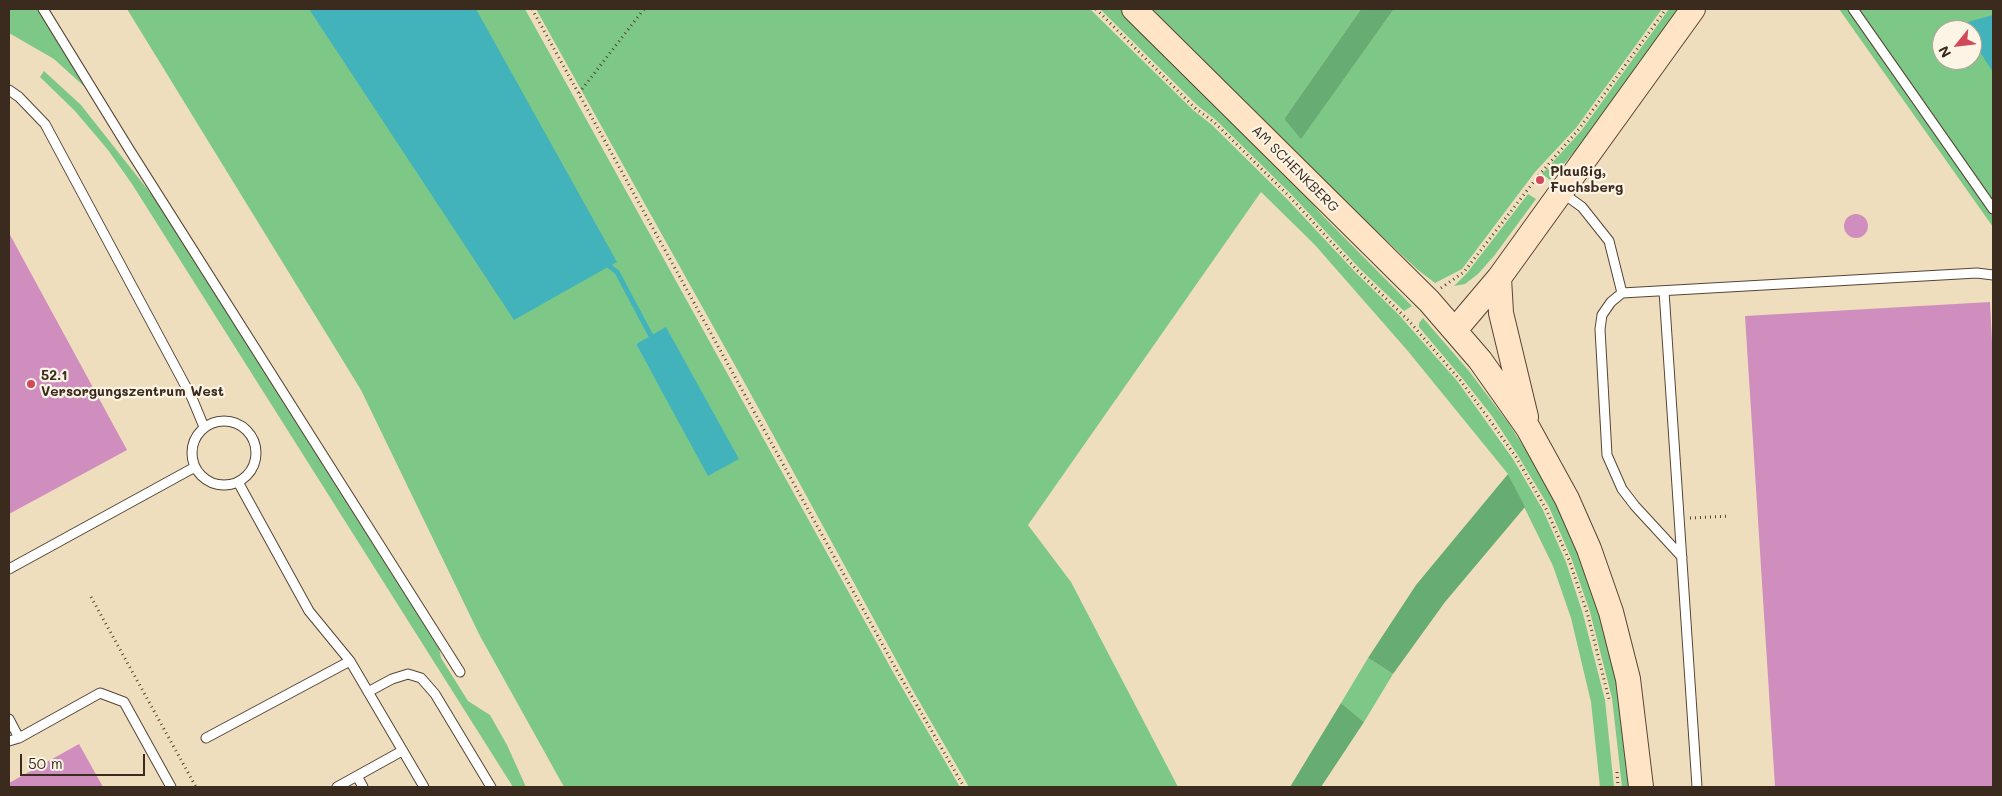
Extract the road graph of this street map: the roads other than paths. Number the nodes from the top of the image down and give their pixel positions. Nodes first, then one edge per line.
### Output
1 (44, 9) edge
2 (1134, 9) edge
3 (1693, 9) edge
4 (1853, 9) edge
5 (9, 90) edge
6 (1560, 192) junction
7 (1993, 209) edge
8 (1993, 275) edge
9 (1500, 278) junction
10 (1664, 291) junction
11 (1622, 294) junction
12 (1455, 330) junction
13 (204, 427) junction
14 (1528, 428) junction
15 (195, 467) junction
16 (238, 482) junction
17 (1682, 557) junction
18 (9, 569) edge
19 (350, 661) junction
20 (460, 672) dead end
21 (368, 692) junction
22 (9, 719) edge
23 (19, 738) junction
24 (206, 738) dead end
25 (9, 740) edge
26 (402, 751) junction
27 (357, 776) junction
28 (171, 787) edge
29 (337, 787) edge
30 (363, 787) edge
31 (424, 787) edge
32 (491, 787) edge
33 (1641, 787) edge
34 (1697, 787) edge

1 - 20 lane
2 - 12 main road, AM SCHENKBERG
3 - 6 main road
4 - 7 lane
5 - 13 lane
6 - 9 main road
6 - 11 lane
8 - 10 lane
9 - 12 main road
9 - 14 main road
10 - 11 lane
10 - 17 lane
11 - 17 lane
12 - 14 main road, AM SCHENKBERG
13 - 15 lane
13 - 16 lane
14 - 33 main road
15 - 16 lane
15 - 18 lane
16 - 19 lane
17 - 34 lane
19 - 21 lane
19 - 24 lane
21 - 26 lane
21 - 32 lane
22 - 23 lane
23 - 25 lane
23 - 28 lane
26 - 27 lane
26 - 31 lane
27 - 29 lane
27 - 30 lane

